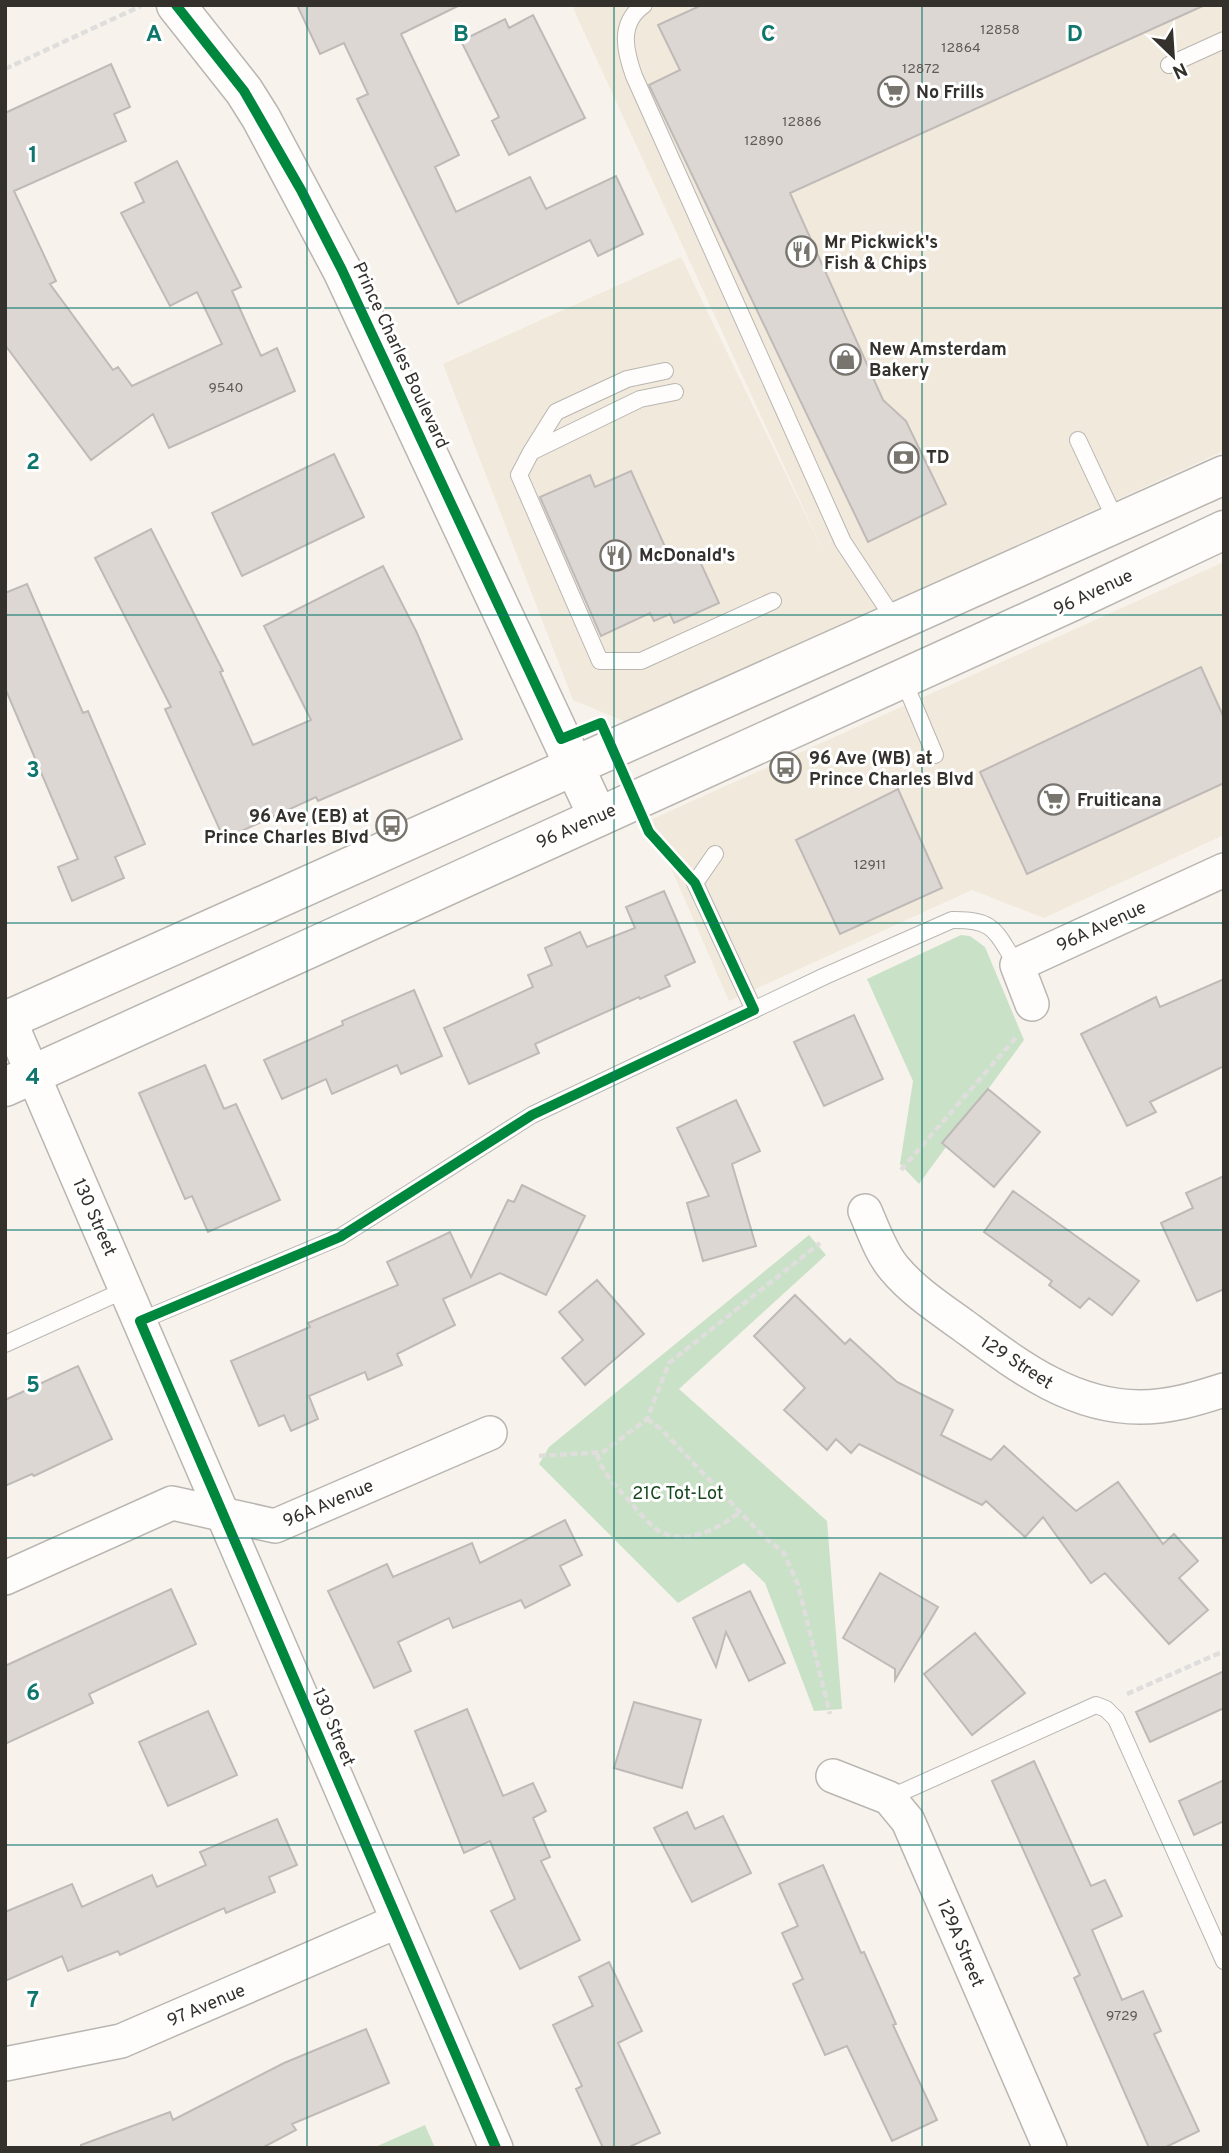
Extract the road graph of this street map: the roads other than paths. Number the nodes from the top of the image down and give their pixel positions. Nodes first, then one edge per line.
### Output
1 (176, 5) edge
2 (644, 5) edge
3 (1224, 40) edge
4 (1169, 65) dead end
5 (665, 371) dead end
6 (675, 392) dead end
7 (1078, 440) dead end
8 (531, 452) junction
9 (1224, 475) edge
10 (1117, 523) junction
11 (1223, 530) edge
12 (773, 601) dead end
13 (1071, 602) junction
14 (896, 622) junction
15 (903, 678) junction
16 (935, 755) dead end
17 (574, 767) junction
18 (598, 817) junction
19 (715, 854) dead end
20 (1224, 870) edge
21 (1017, 965) junction
22 (754, 1010) junction
23 (1027, 1016) road end
24 (7, 1020) edge
25 (19, 1081) edge
26 (865, 1211) dead end
27 (127, 1289) junction
28 (140, 1321) junction
29 (5, 1344) edge
30 (1224, 1390) edge
31 (490, 1433) dead end
32 (224, 1516) junction
33 (5, 1578) edge
34 (833, 1776) dead end
35 (889, 1798) junction
36 (398, 1921) junction
37 (1224, 1961) edge
38 (5, 2064) edge
39 (496, 2148) edge
40 (1050, 2148) edge

1 - 17 main road, Prince Charles Boulevard
2 - 14 lane
3 - 4 lane
5 - 8 lane
6 - 8 lane
7 - 10 lane
8 - 12 lane
9 - 10 main road
10 - 13 main road
10 - 14 main road
11 - 13 main road, 96 Avenue
13 - 15 main road, 96 Avenue
14 - 17 main road
15 - 16 lane
15 - 18 main road, 96 Avenue
17 - 18 main road, Prince Charles Boulevard
17 - 24 main road
18 - 25 main road, 96 Avenue
19 - 22 lane
20 - 21 street, 96A Avenue
21 - 22 lane
21 - 23 street
22 - 28 lane
24 - 25 street, 130 Street
25 - 27 street, 130 Street
26 - 30 street, 129 Street
27 - 28 street, 130 Street
27 - 29 lane
28 - 32 street, 130 Street
31 - 32 street, 96A Avenue
32 - 33 street, 96A Avenue
32 - 36 street, 130 Street
34 - 35 street
35 - 37 lane
35 - 40 street, 129A Street
36 - 38 street, 97 Avenue
36 - 39 street, 130 Street

